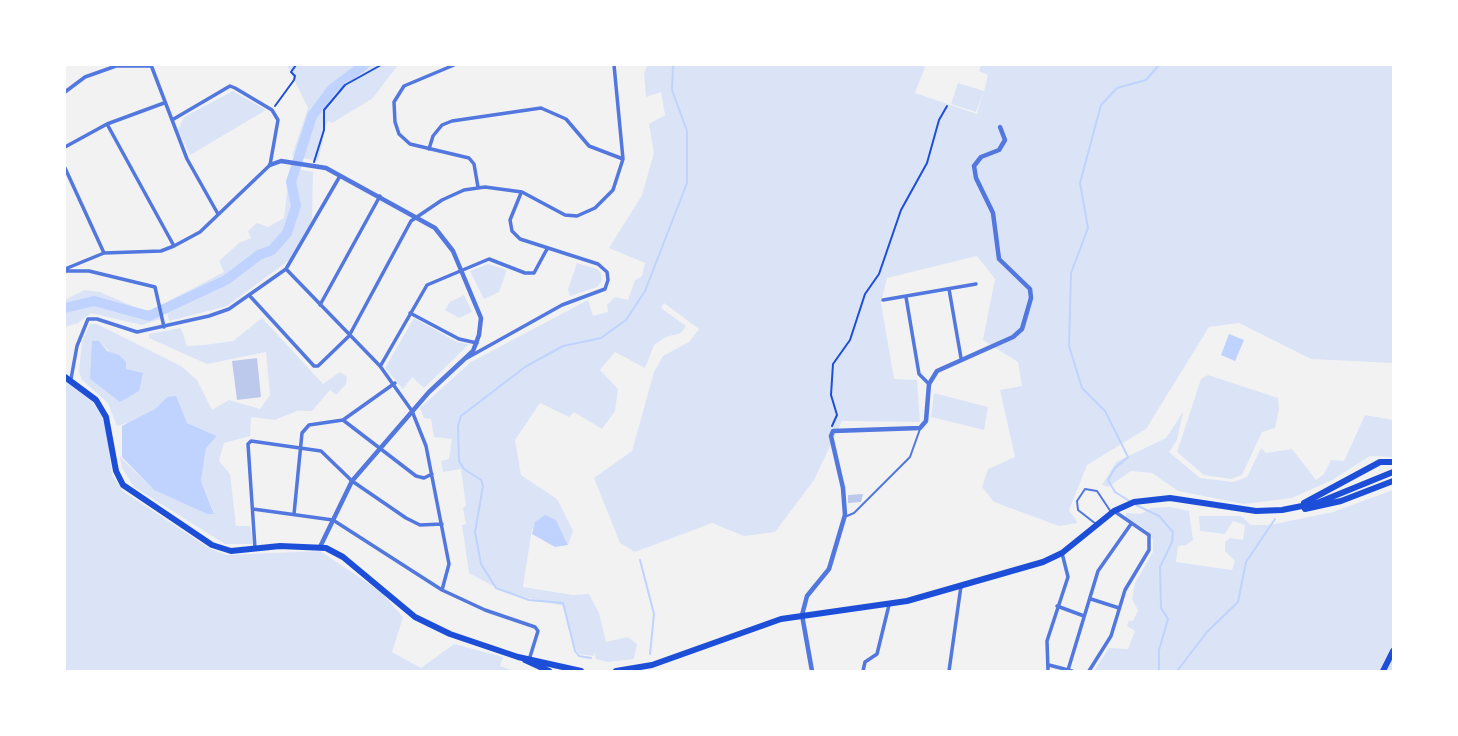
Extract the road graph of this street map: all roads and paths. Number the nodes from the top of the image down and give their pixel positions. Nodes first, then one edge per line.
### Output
1 (151, 65) edge
2 (296, 65) edge
3 (381, 65) edge
4 (454, 65) edge
5 (614, 65) edge
6 (65, 92) edge
7 (164, 103) junction
8 (947, 106) dead end
9 (272, 110) junction
10 (172, 120) junction
11 (107, 124) junction
12 (1000, 127) dead end
13 (65, 147) edge
14 (429, 149) junction
15 (624, 159) junction
16 (270, 165) junction
17 (310, 165) junction
18 (65, 168) edge
19 (340, 176) junction
20 (478, 187) junction
21 (522, 192) junction
22 (380, 196) junction
23 (218, 214) junction
24 (417, 217) junction
25 (174, 246) junction
26 (547, 249) junction
27 (104, 253) junction
28 (286, 269) junction
29 (461, 269) junction
30 (65, 270) edge
31 (976, 284) dead end
32 (949, 289) junction
33 (249, 295) junction
34 (906, 296) junction
35 (883, 300) dead end
36 (320, 304) junction
37 (410, 313) junction
38 (164, 327) junction
39 (349, 335) junction
40 (477, 343) junction
41 (961, 358) junction
42 (462, 361) junction
43 (380, 366) junction
44 (68, 378) edge
45 (395, 383) junction
46 (929, 384) junction
47 (412, 411) junction
48 (343, 419) junction
49 (920, 428) junction
50 (833, 431) junction
51 (301, 446) junction
52 (378, 449) junction
53 (1393, 461) edge
54 (1393, 472) edge
55 (432, 474) junction
56 (352, 481) junction
57 (1393, 481) edge
58 (253, 509) junction
59 (1282, 510) junction
60 (1113, 512) junction
61 (294, 514) junction
62 (844, 517) junction
63 (333, 520) junction
64 (442, 524) junction
65 (1096, 524) junction
66 (1131, 524) junction
67 (320, 547) junction
68 (256, 549) junction
69 (1062, 553) junction
70 (961, 586) junction
71 (442, 590) junction
72 (1091, 598) junction
73 (889, 605) junction
74 (1057, 606) junction
75 (1119, 608) junction
76 (802, 615) junction
77 (1084, 616) junction
78 (1393, 651) edge
79 (529, 661) junction
80 (1049, 665) junction
81 (549, 671) edge
82 (581, 671) edge
83 (616, 671) edge
84 (813, 671) edge
85 (863, 671) edge
86 (949, 671) edge
87 (1048, 671) edge
88 (1070, 671) edge
89 (1089, 671) edge
90 (1383, 671) edge

1 - 6 street
1 - 7 street
2 - 9 path
3 - 17 path
4 - 14 street
5 - 15 street
7 - 10 street
7 - 11 street
8 - 50 path
9 - 10 street
9 - 16 street
10 - 23 street
11 - 13 street
11 - 25 street
12 - 41 street
14 - 15 street
14 - 20 street
15 - 21 street
16 - 17 street
16 - 23 street
17 - 19 street
18 - 27 street
19 - 22 street
19 - 28 street
20 - 21 street
20 - 24 street
21 - 26 street
22 - 24 street
22 - 36 street
23 - 25 street
24 - 29 street
24 - 39 street
25 - 27 street
26 - 29 street
26 - 42 street
27 - 30 street
28 - 33 street
28 - 36 street
29 - 37 street
29 - 40 street
30 - 38 street
31 - 32 street
32 - 34 street
32 - 41 street
33 - 38 street
33 - 39 street
34 - 35 street
34 - 46 street
36 - 39 street
37 - 40 street
37 - 43 street
38 - 44 street
39 - 43 street
40 - 42 street
41 - 46 street
42 - 47 street
43 - 45 street
44 - 68 main road
45 - 47 street
45 - 48 street
46 - 49 street
47 - 52 street
47 - 55 street
48 - 51 street
48 - 52 street
49 - 50 street
49 - 62 lane
50 - 62 street
51 - 56 street
51 - 58 street
51 - 61 street
52 - 55 street
52 - 56 street
53 - 59 main road
54 - 59 main road
55 - 64 street
56 - 63 street
56 - 64 street
57 - 59 main road
58 - 61 street
58 - 68 street
59 - 60 main road
60 - 65 main road
60 - 65 lane
60 - 66 street
61 - 63 street
62 - 76 street
63 - 67 street
63 - 71 street
64 - 71 street
65 - 69 main road
66 - 72 street
66 - 75 street
67 - 68 main road
67 - 79 main road
69 - 70 main road
69 - 74 street
70 - 73 main road
70 - 86 street
71 - 79 street
72 - 75 street
72 - 77 street
73 - 76 main road
73 - 85 street
74 - 77 street
74 - 80 street
75 - 89 street
76 - 83 main road
76 - 84 street
77 - 88 street
78 - 90 main road
79 - 81 main road
79 - 82 main road
80 - 87 street
80 - 88 street

